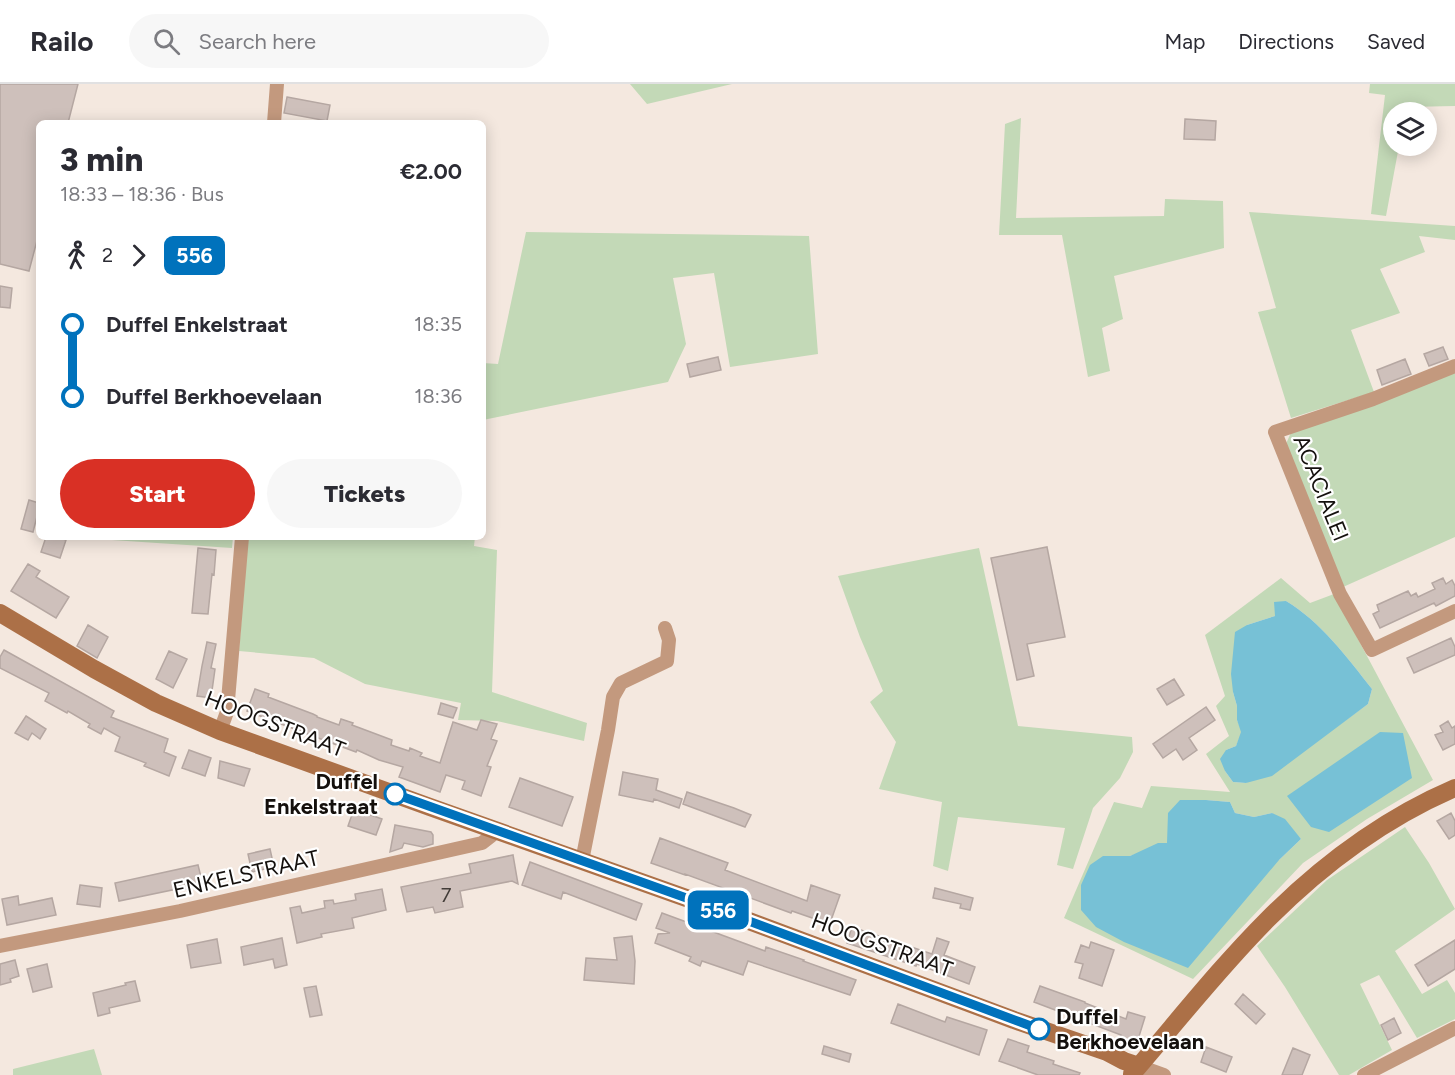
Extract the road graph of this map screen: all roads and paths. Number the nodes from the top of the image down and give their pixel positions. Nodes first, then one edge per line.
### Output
1 (277, 84) edge
2 (274, 120) edge
3 (1455, 366) edge
4 (242, 540) edge
5 (1455, 611) edge
6 (0, 613) edge
7 (665, 628) dead end
8 (220, 731) junction
9 (1454, 792) edge
10 (494, 830) junction
11 (582, 861) junction
12 (0, 946) edge
13 (1455, 1028) edge
14 (1135, 1071) edge
15 (1164, 1075) edge
16 (1364, 1075) edge

1 - 2 street
3 - 5 street, ACACIALEI
4 - 8 street
6 - 8 street, HOOGSTRAAT
7 - 11 street
8 - 10 street, HOOGSTRAAT
9 - 14 street
10 - 11 street, HOOGSTRAAT
10 - 12 street, ENKELSTRAAT
11 - 14 street, HOOGSTRAAT
13 - 16 street
14 - 15 street, HOOGSTRAAT

